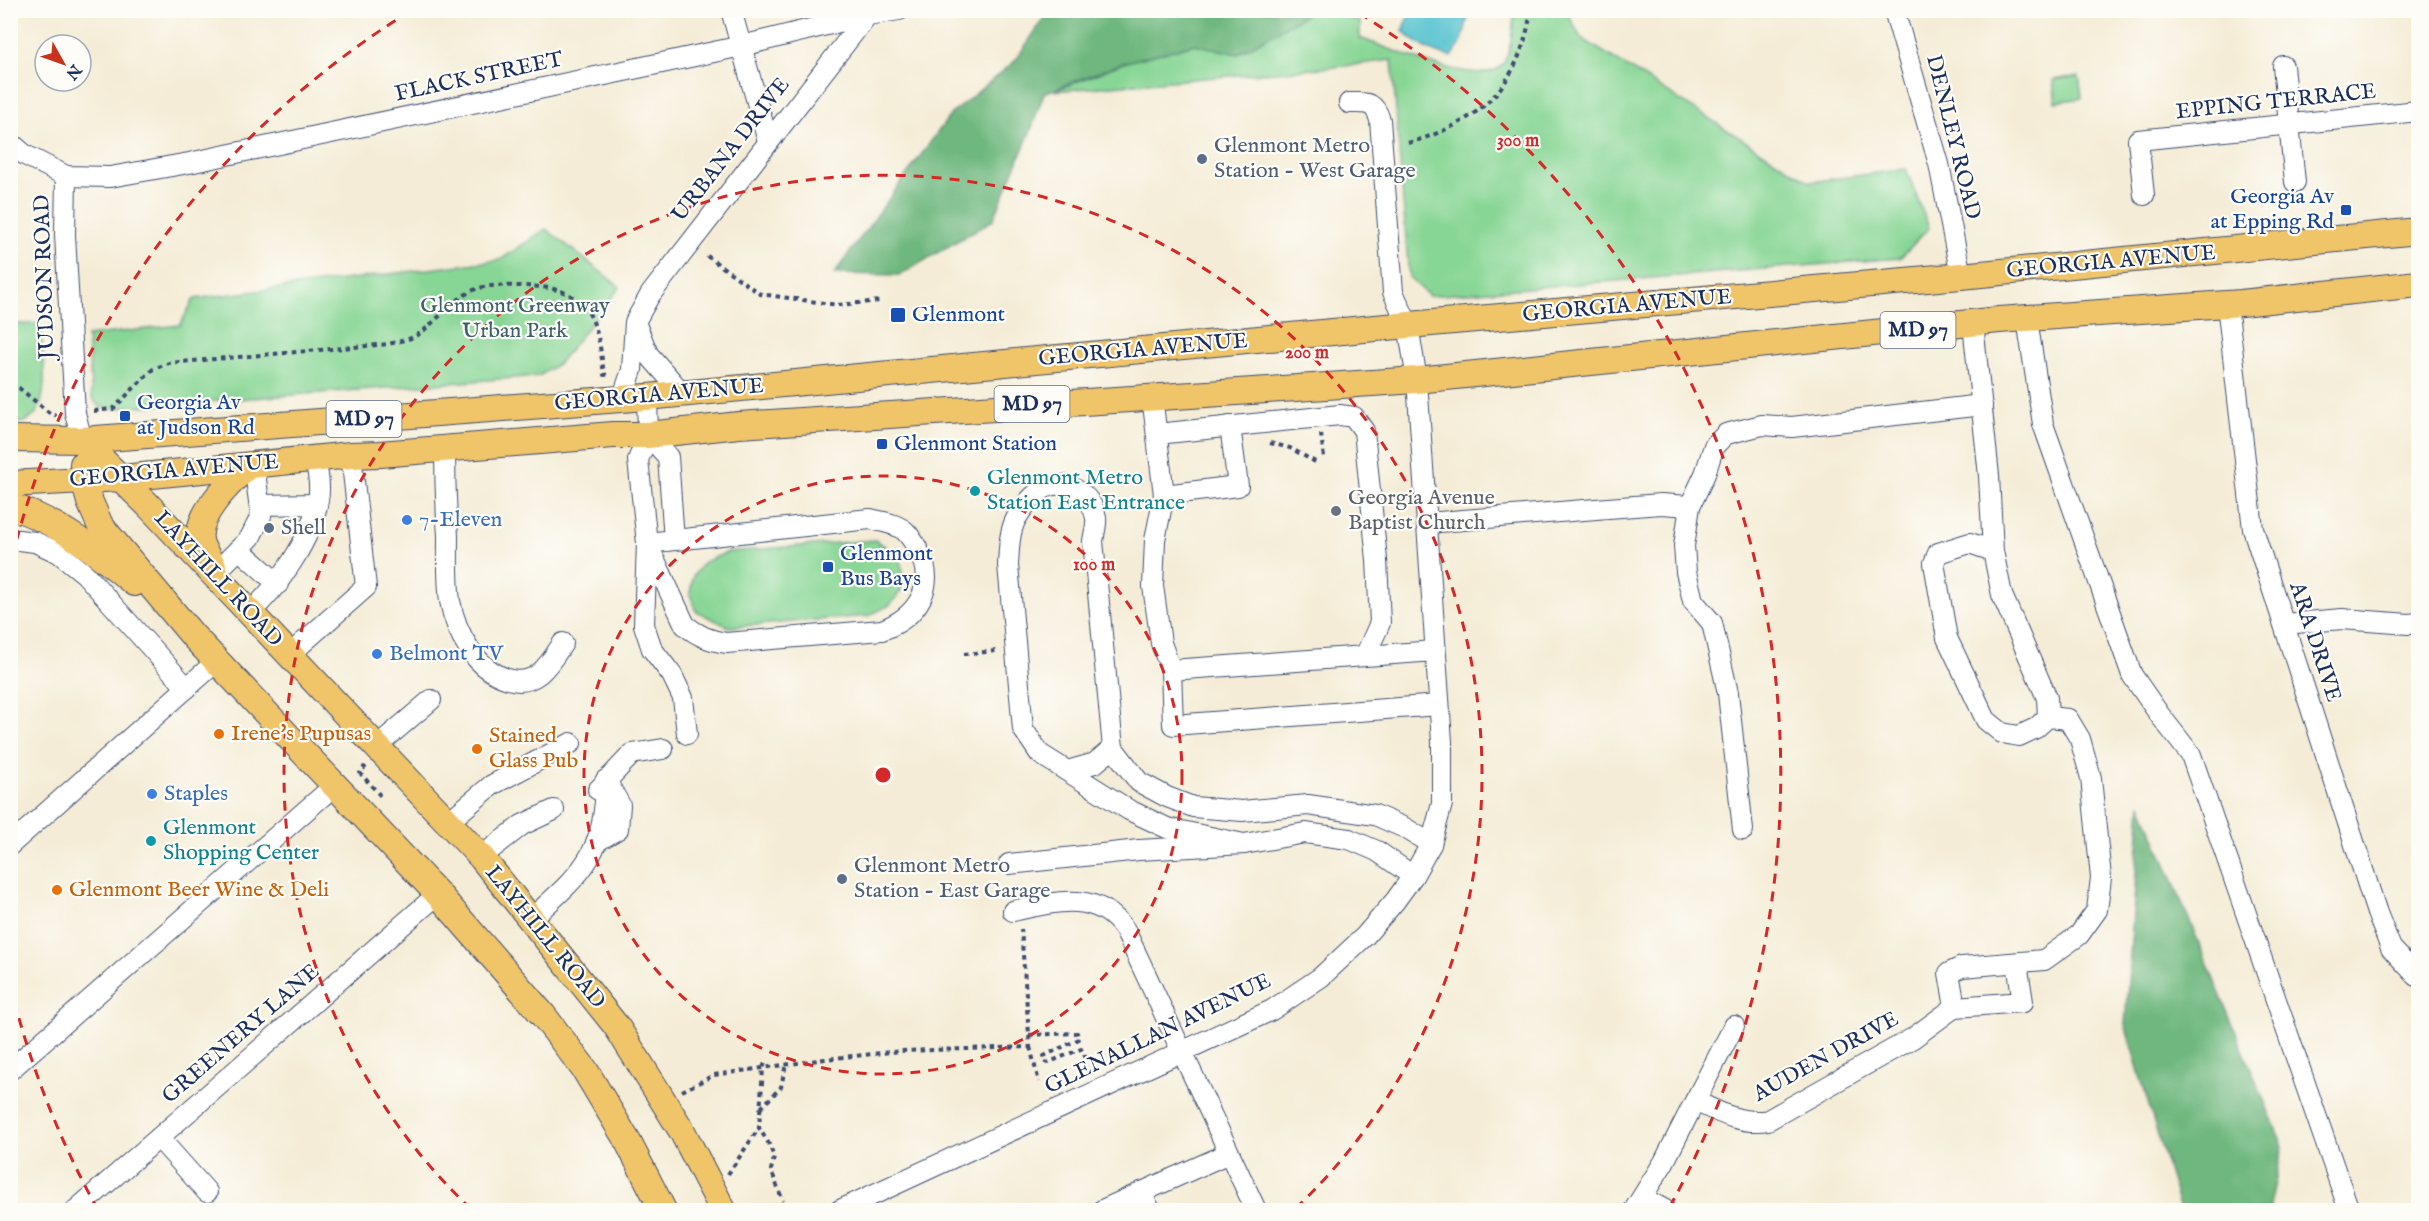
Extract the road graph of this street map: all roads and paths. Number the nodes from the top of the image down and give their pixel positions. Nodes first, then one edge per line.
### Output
1 (731, 10) edge
2 (899, 10) edge
3 (1531, 10) edge
4 (1894, 10) edge
5 (869, 13) edge
6 (742, 46) junction
7 (2283, 66) dead end
8 (1349, 103) dead end
9 (2418, 111) edge
10 (2289, 124) junction
11 (768, 141) junction
12 (10, 142) edge
13 (1408, 143) dead end
14 (66, 176) junction
15 (2295, 182) dead end
16 (2144, 195) dead end
17 (2418, 231) edge
18 (707, 256) dead end
19 (1961, 276) junction
20 (2418, 284) edge
21 (880, 301) dead end
22 (2227, 304) junction
23 (2027, 319) junction
24 (634, 322) junction
25 (1973, 324) junction
26 (1408, 325) junction
27 (632, 370) junction
28 (1417, 380) junction
29 (10, 385) edge
30 (683, 394) junction
31 (1152, 396) junction
32 (635, 398) junction
33 (1982, 405) junction
34 (75, 413) junction
35 (1230, 426) junction
36 (1321, 430) dead end
37 (1157, 434) junction
38 (648, 435) junction
39 (10, 439) edge
40 (82, 440) junction
41 (1268, 443) dead end
42 (445, 449) junction
43 (351, 455) junction
44 (1324, 458) dead end
45 (315, 459) junction
46 (1317, 463) dead end
47 (250, 466) junction
48 (122, 478) junction
49 (84, 480) junction
50 (10, 484) edge
51 (1164, 495) junction
52 (317, 504) junction
53 (260, 505) junction
54 (10, 506) edge
55 (1690, 506) junction
56 (1427, 523) junction
57 (10, 539) edge
58 (674, 540) junction
59 (647, 543) junction
60 (240, 550) junction
61 (1993, 551) junction
62 (220, 578) junction
63 (278, 584) junction
64 (249, 613) junction
65 (2418, 623) edge
66 (183, 624) junction
67 (2284, 624) junction
68 (563, 642) dead end
69 (988, 651) dead end
70 (1436, 651) junction
71 (964, 654) dead end
72 (289, 655) junction
73 (1365, 656) junction
74 (217, 661) junction
75 (1171, 670) junction
76 (187, 688) junction
77 (431, 700) dead end
78 (1439, 705) junction
79 (2048, 717) junction
80 (687, 734) dead end
81 (571, 743) dead end
82 (376, 747) junction
83 (663, 748) dead end
84 (1113, 748) junction
85 (1067, 771) junction
86 (372, 774) dead end
87 (606, 780) junction
88 (335, 785) junction
89 (375, 798) dead end
90 (554, 810) dead end
91 (448, 822) junction
92 (1743, 830) dead end
93 (596, 842) junction
94 (1244, 844) junction
95 (1431, 844) junction
96 (10, 845) edge
97 (481, 857) junction
98 (1009, 864) dead end
99 (1413, 876) junction
100 (438, 894) junction
101 (531, 919) junction
102 (1014, 920) joint
103 (2017, 963) junction
104 (2417, 976) edge
105 (1955, 1007) junction
106 (1734, 1026) dead end
107 (1029, 1035) junction
108 (1030, 1047) junction
109 (1183, 1051) junction
110 (1087, 1060) dead end
111 (764, 1065) junction
112 (786, 1065) junction
113 (10, 1070) edge
114 (1039, 1082) dead end
115 (681, 1092) dead end
116 (1695, 1101) junction
117 (760, 1108) junction
118 (759, 1128) junction
119 (159, 1138) junction
120 (1229, 1153) junction
121 (726, 1177) dead end
122 (207, 1192) dead end
123 (1142, 1192) junction
124 (783, 1201) dead end
125 (1639, 1204) edge
126 (76, 1210) edge
127 (663, 1210) edge
128 (723, 1210) edge
129 (840, 1210) edge
130 (1102, 1210) edge
131 (1150, 1210) edge
132 (1256, 1210) edge
133 (1665, 1210) edge
134 (2349, 1210) edge

1 - 6 street
2 - 5 street, FLACK STREET
3 - 13 path
4 - 19 street, DENLEY ROAD
5 - 6 street, FLACK STREET
5 - 11 street, URBANA DRIVE
6 - 11 street
6 - 14 street, FLACK STREET
7 - 10 street
8 - 26 street, GLENALLAN AVENUE
9 - 10 street, EPPING TERRACE
10 - 15 street
10 - 16 street, EPPING TERRACE
11 - 24 street, URBANA DRIVE
12 - 14 street, JUDSON ROAD
14 - 34 street, JUDSON ROAD
17 - 19 main road, GEORGIA AVENUE / MD 97
18 - 21 path
19 - 26 main road, GEORGIA AVENUE / MD 97
20 - 22 main road, GEORGIA AVENUE / MD 97
22 - 23 main road, GEORGIA AVENUE / MD 97
22 - 67 street, ARA DRIVE
23 - 25 main road, GEORGIA AVENUE / MD 97
23 - 134 street
24 - 27 street, URBANA DRIVE
24 - 30 street
25 - 28 main road, GEORGIA AVENUE / MD 97
25 - 33 street
26 - 28 street, GLENALLAN AVENUE
26 - 30 main road, GEORGIA AVENUE / MD 97
27 - 32 street, URBANA DRIVE
27 - 34 path
28 - 31 main road, GEORGIA AVENUE / MD 97
28 - 56 street, GLENALLAN AVENUE
29 - 34 path
30 - 32 main road, GEORGIA AVENUE / MD 97
31 - 37 street
31 - 38 main road, GEORGIA AVENUE / MD 97
32 - 38 street, URBANA DRIVE
32 - 40 main road, GEORGIA AVENUE / MD 97
33 - 55 street
33 - 61 street
34 - 40 street, JUDSON ROAD
35 - 37 street
35 - 51 street
35 - 73 street
36 - 44 path
37 - 51 street
38 - 42 main road, GEORGIA AVENUE / MD 97
38 - 58 street
38 - 59 street
39 - 40 main road, GEORGIA AVENUE / MD 97
40 - 48 main road, LAYHILL ROAD
40 - 49 main road
41 - 46 path
42 - 43 main road, GEORGIA AVENUE / MD 97
42 - 68 street
43 - 45 main road, GEORGIA AVENUE / MD 97
43 - 72 street
45 - 47 main road, GEORGIA AVENUE / MD 97
45 - 52 street
47 - 48 main road, GEORGIA AVENUE / MD 97
47 - 53 street
47 - 62 main road
48 - 49 main road, GEORGIA AVENUE / MD 97
48 - 62 main road, LAYHILL ROAD
49 - 50 main road, GEORGIA AVENUE / MD 97
49 - 66 main road
51 - 75 street
52 - 53 street
52 - 63 street
53 - 60 street
54 - 66 main road
55 - 56 street
55 - 92 street
56 - 70 street, GLENALLAN AVENUE
57 - 76 street
58 - 59 street
58 - 59 street
59 - 80 street
60 - 62 street
60 - 63 street
61 - 79 street
61 - 79 street
62 - 64 main road, LAYHILL ROAD
63 - 64 street
64 - 72 main road, LAYHILL ROAD
65 - 67 street
66 - 74 main road
67 - 104 street, ARA DRIVE
69 - 71 path
70 - 73 street
70 - 78 street, GLENALLAN AVENUE
72 - 82 main road, LAYHILL ROAD
73 - 75 street
74 - 76 street
74 - 88 main road
75 - 78 street
76 - 96 street
77 - 82 street
78 - 95 street, GLENALLAN AVENUE
79 - 103 street
81 - 91 street
82 - 91 main road, LAYHILL ROAD
83 - 87 street
84 - 85 street
84 - 85 street
84 - 95 street
85 - 94 street
86 - 89 path
87 - 93 street
87 - 93 street
88 - 100 main road
88 - 113 street
90 - 97 street
91 - 97 main road, LAYHILL ROAD
93 - 101 street
94 - 98 street
94 - 99 street
95 - 99 street, GLENALLAN AVENUE
97 - 101 main road, LAYHILL ROAD
99 - 109 street, GLENALLAN AVENUE
100 - 119 street, GREENERY LANE
100 - 127 main road
101 - 128 main road, LAYHILL ROAD
102 - 107 path
102 - 109 street
103 - 105 street
103 - 105 street
105 - 116 street, AUDEN DRIVE
106 - 116 street
107 - 108 path
107 - 110 path
108 - 112 path
108 - 114 path
109 - 120 street
109 - 129 street, GLENALLAN AVENUE
111 - 112 path
111 - 115 path
111 - 117 path
112 - 117 path
116 - 125 street
117 - 118 path
118 - 121 path
118 - 124 path
119 - 122 street
119 - 126 street, GREENERY LANE
120 - 123 street
120 - 132 street
123 - 130 street
123 - 131 street
125 - 133 street

